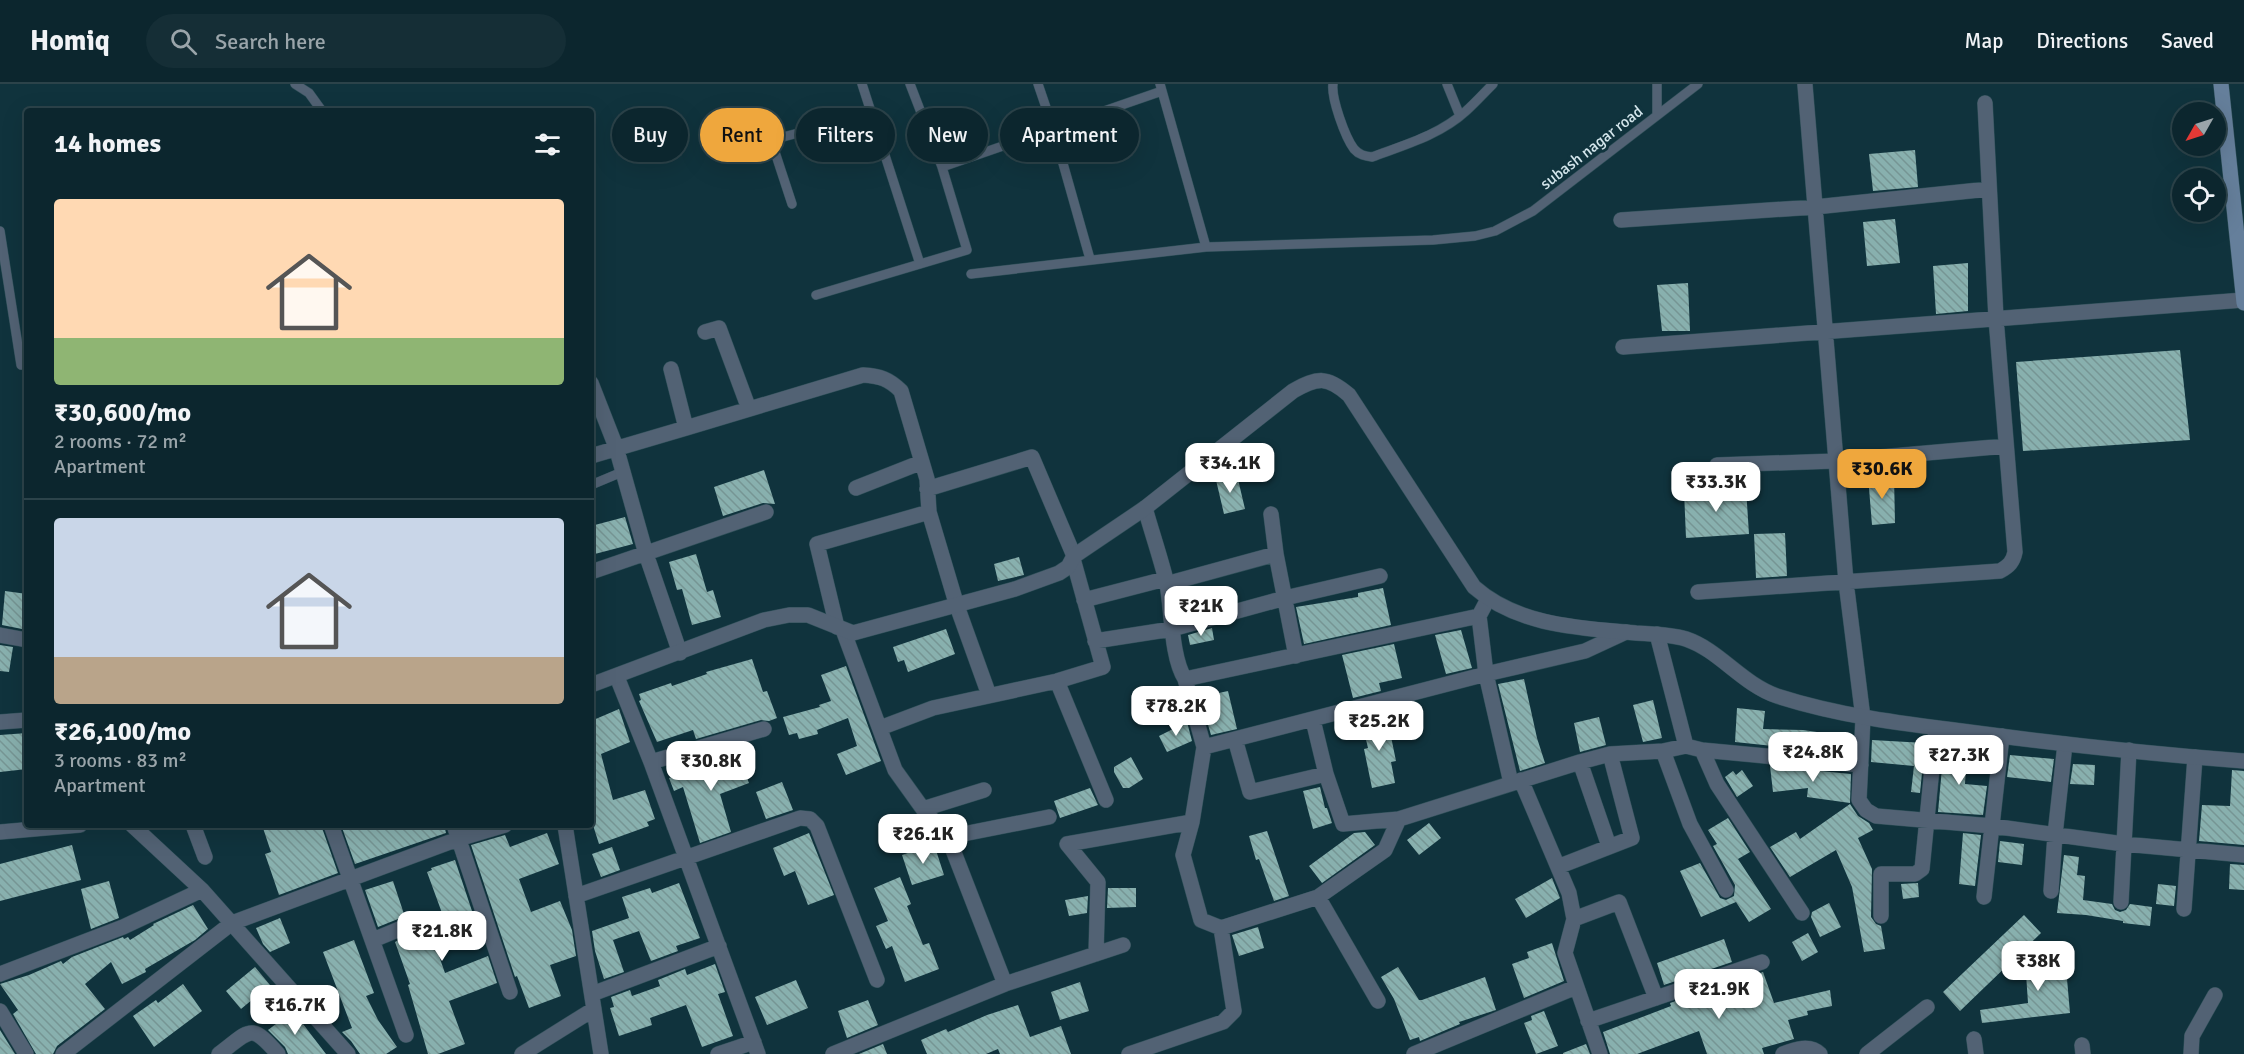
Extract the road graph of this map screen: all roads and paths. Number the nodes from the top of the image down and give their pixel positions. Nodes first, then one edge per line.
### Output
1 (295, 84) edge
2 (862, 84) edge
3 (910, 84) edge
4 (1038, 84) edge
5 (1333, 84) edge
6 (1448, 84) edge
7 (1493, 84) edge
8 (1657, 84) edge
9 (1698, 84) edge
10 (2221, 84) edge
11 (1805, 85) edge
12 (1161, 87) edge
13 (1985, 103) dead end
14 (320, 108) edge
15 (870, 108) edge
16 (1046, 108) edge
17 (1106, 108) edge
18 (1657, 115) junction
19 (1460, 116) junction
20 (796, 134) edge
21 (1000, 147) edge
22 (887, 162) edge
23 (1063, 162) edge
24 (942, 167) junction
25 (2238, 184) edge
26 (1989, 189) junction
27 (792, 204) dead end
28 (1815, 207) junction
29 (1621, 220) dead end
30 (0, 231) edge
31 (1206, 247) junction
32 (1090, 259) junction
33 (920, 264) junction
34 (971, 274) dead end
35 (816, 295) dead end
36 (2244, 301) edge
37 (1996, 318) junction
38 (1824, 331) junction
39 (705, 332) dead end
40 (1623, 347) dead end
41 (24, 364) edge
42 (671, 369) dead end
43 (594, 391) edge
44 (749, 409) junction
45 (686, 428) junction
46 (2006, 446) junction
47 (616, 447) junction
48 (594, 455) edge
49 (922, 462) junction
50 (1835, 462) junction
51 (1717, 465) dead end
52 (622, 472) junction
53 (594, 484) edge
54 (856, 488) dead end
55 (927, 489) junction
56 (1145, 508) junction
57 (766, 512) dead end
58 (929, 512) junction
59 (1271, 514) dead end
60 (646, 554) junction
61 (1276, 554) junction
62 (1074, 558) junction
63 (594, 571) edge
64 (1380, 576) dead end
65 (1166, 581) junction
66 (1846, 582) junction
67 (1698, 592) dead end
68 (1285, 598) junction
69 (1488, 599) junction
70 (1084, 600) junction
71 (957, 606) junction
72 (1479, 616) junction
73 (840, 628) junction
74 (1172, 628) junction
75 (1626, 632) junction
76 (1657, 634) junction
77 (0, 635) edge
78 (24, 639) edge
79 (1095, 641) junction
80 (680, 653) junction
81 (1296, 656) junction
82 (1486, 674) junction
83 (617, 677) junction
84 (1185, 679) junction
85 (1057, 681) junction
86 (594, 684) edge
87 (989, 694) junction
88 (1863, 717) junction
89 (24, 720) edge
90 (1313, 720) junction
91 (0, 722) edge
92 (880, 728) junction
93 (1936, 728) junction
94 (764, 729) dead end
95 (2002, 736) junction
96 (1236, 739) junction
97 (2065, 744) junction
98 (1686, 746) junction
99 (1204, 747) junction
100 (1702, 750) junction
101 (2129, 750) junction
102 (1663, 751) junction
103 (1610, 754) junction
104 (2194, 758) junction
105 (2244, 761) edge
106 (651, 762) junction
107 (1580, 762) junction
108 (1861, 765) junction
109 (1326, 774) junction
110 (1516, 782) junction
111 (984, 790) dead end
112 (1106, 800) dead end
113 (923, 809) junction
114 (1049, 817) dead end
115 (1399, 819) junction
116 (1926, 820) junction
117 (1192, 822) junction
118 (1992, 826) junction
119 (46, 828) edge
120 (135, 828) edge
121 (194, 828) edge
122 (332, 828) edge
123 (484, 828) edge
124 (565, 828) edge
125 (0, 832) edge
126 (456, 832) edge
127 (2055, 835) junction
128 (948, 837) junction
129 (2124, 844) junction
130 (1609, 846) junction
131 (2188, 851) junction
132 (2244, 855) edge
133 (205, 857) dead end
134 (686, 857) junction
135 (1560, 866) junction
136 (349, 880) junction
137 (202, 890) junction
138 (1726, 890) dead end
139 (2051, 891) dead end
140 (576, 896) junction
141 (1318, 897) junction
142 (1983, 897) dead end
143 (2121, 902) dead end
144 (2184, 909) dead end
145 (1802, 913) dead end
146 (1881, 916) dead end
147 (1574, 919) junction
148 (232, 922) junction
149 (402, 928) dead end
150 (1221, 928) junction
151 (373, 940) junction
152 (1123, 945) dead end
153 (719, 946) junction
154 (1096, 954) junction
155 (1762, 962) dead end
156 (0, 974) edge
157 (877, 980) dead end
158 (1005, 984) junction
159 (1576, 987) junction
160 (510, 992) dead end
161 (2215, 995) dead end
162 (1656, 998) junction
163 (593, 1001) junction
164 (1378, 1001) dead end
165 (1927, 1007) dead end
166 (0, 1011) edge
167 (1588, 1021) junction
168 (406, 1035) dead end
169 (756, 1048) edge
170 (27, 1054) edge
171 (63, 1054) edge
172 (219, 1054) edge
173 (278, 1054) edge
174 (348, 1054) edge
175 (522, 1054) edge
176 (601, 1054) edge
177 (718, 1054) edge
178 (833, 1054) edge
179 (1129, 1054) edge
180 (1414, 1054) edge
181 (1600, 1054) edge
182 (1783, 1054) edge
183 (1820, 1054) edge
184 (1867, 1054) edge
185 (2191, 1054) edge

1 - 14 lane
2 - 15 lane
3 - 24 lane
4 - 16 lane
5 - 19 lane
6 - 19 lane
7 - 19 lane
8 - 18 lane
9 - 18 lane, subash nagar road
10 - 25 main road
11 - 28 street
12 - 17 lane
12 - 31 lane
13 - 26 street
18 - 31 lane, subash nagar road
20 - 27 lane
21 - 24 lane
22 - 33 lane
23 - 32 lane
24 - 33 lane
25 - 36 main road
26 - 28 street
26 - 37 street
28 - 29 street
28 - 38 street
30 - 41 lane
31 - 32 lane, subash nagar road
32 - 34 lane, subash nagar road
33 - 35 lane
36 - 37 street
37 - 38 street
37 - 46 street
38 - 40 street
38 - 50 street
39 - 44 street
42 - 45 street
43 - 47 street
44 - 45 street
44 - 49 street
45 - 47 street
46 - 50 street
46 - 66 street
47 - 48 street
47 - 52 street
49 - 54 street
49 - 55 street
50 - 51 street
50 - 66 street
52 - 53 lane
52 - 60 street
55 - 58 street
55 - 62 street
56 - 62 street
56 - 65 street
56 - 69 street
57 - 60 street
58 - 71 street
58 - 73 street
59 - 61 street
60 - 63 street
60 - 80 street
61 - 65 street
61 - 68 street
62 - 70 street
62 - 71 street
64 - 68 street
65 - 70 street
65 - 74 street
66 - 67 street
66 - 88 street
68 - 74 street
68 - 81 street
69 - 72 street
69 - 75 street
70 - 79 street
71 - 73 street
71 - 87 street
72 - 81 street
72 - 82 street
73 - 80 street
73 - 92 street
74 - 79 street
74 - 84 street
75 - 76 street
75 - 82 street
76 - 88 street
76 - 98 street
77 - 78 street
79 - 85 street
80 - 83 street
81 - 84 street
82 - 90 street
82 - 110 street
83 - 86 street
83 - 106 street
84 - 99 street
85 - 87 street
85 - 112 street
87 - 92 street
88 - 93 street
88 - 108 street
89 - 91 street
90 - 96 street
90 - 109 street
92 - 113 street
93 - 95 street
93 - 116 street
94 - 106 street
95 - 97 street
95 - 118 street
96 - 99 street
96 - 109 street
97 - 101 street
97 - 127 street
98 - 100 street
98 - 102 street
99 - 117 street
100 - 108 street
100 - 145 street
101 - 104 street
101 - 129 street
102 - 103 street
102 - 138 street
103 - 107 street
103 - 130 street
104 - 105 street
104 - 131 street
106 - 134 street
107 - 110 street
107 - 130 street
108 - 116 street
109 - 115 street
110 - 115 street
110 - 135 street
111 - 113 street
113 - 128 street
114 - 128 street
115 - 141 street
116 - 118 street
116 - 146 street
117 - 150 street
117 - 154 street
118 - 127 street
118 - 142 street
119 - 125 street
120 - 137 street
121 - 133 street
122 - 136 street
123 - 126 street
124 - 140 street
126 - 136 street
126 - 160 street
127 - 129 street
127 - 139 street
128 - 158 street
129 - 131 street
129 - 143 street
130 - 135 street
131 - 132 street
131 - 144 street
134 - 140 street
134 - 153 street
134 - 157 street
135 - 147 street
136 - 148 street
136 - 151 street
137 - 148 street
137 - 156 street
140 - 163 street
141 - 150 street
141 - 164 street
147 - 159 street
147 - 162 street
148 - 171 street
148 - 174 street
149 - 151 street
150 - 179 street
151 - 168 street
152 - 154 street
153 - 163 street
153 - 169 street
154 - 158 street
155 - 162 street
158 - 178 street
159 - 167 street
159 - 180 street
161 - 185 street
162 - 167 street
163 - 175 street
163 - 176 street
165 - 184 street
166 - 170 street
167 - 181 street
169 - 177 street
172 - 173 street
182 - 183 street

